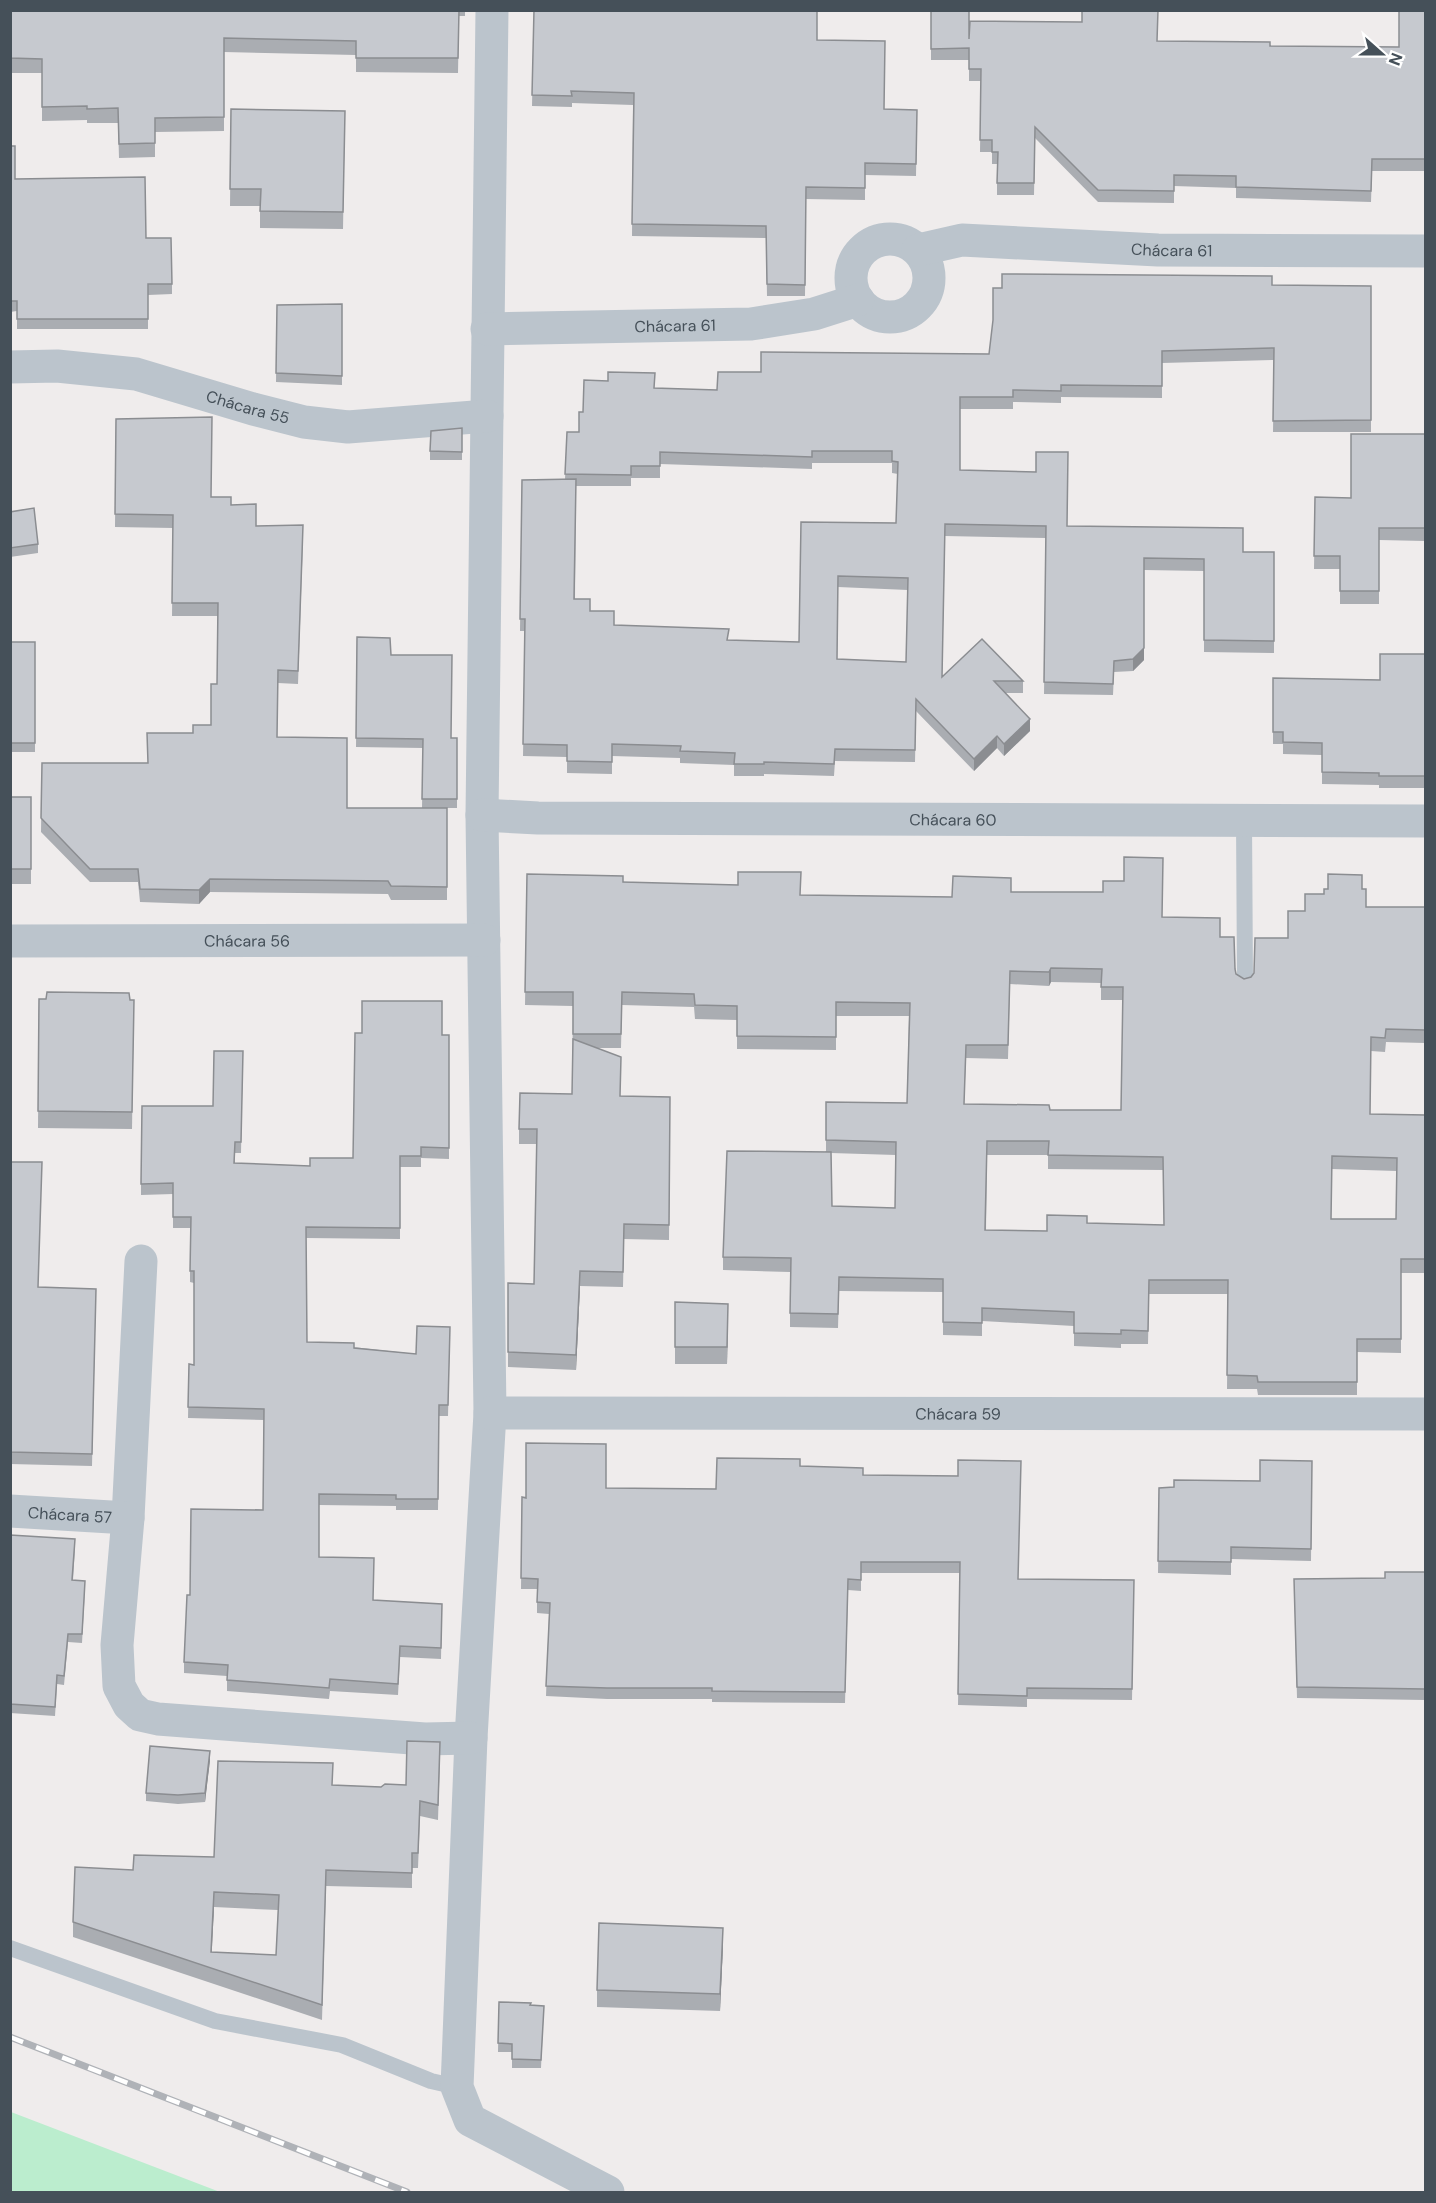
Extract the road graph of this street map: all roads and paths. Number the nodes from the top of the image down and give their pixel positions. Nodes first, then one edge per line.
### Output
1 (492, 10) edge
2 (918, 250) junction
3 (1425, 251) edge
4 (858, 300) junction
5 (487, 329) junction
6 (10, 367) edge
7 (487, 416) junction
8 (482, 815) junction
9 (1244, 820) junction
10 (1425, 821) edge
11 (484, 940) junction
12 (10, 941) edge
13 (1245, 982) edge
14 (141, 1261) dead end
15 (490, 1413) junction
16 (1425, 1414) edge
17 (10, 1511) edge
18 (128, 1518) junction
19 (471, 1738) junction
20 (10, 1948) edge
21 (457, 2087) junction
22 (608, 2193) edge

1 - 5 street
2 - 3 street, Chácara 61
2 - 4 street
2 - 4 street
4 - 5 street, Chácara 61
5 - 7 street
6 - 7 street, Chácara 55
7 - 8 street
8 - 9 street, Chácara 60
8 - 11 street
9 - 10 street, Chácara 60
9 - 13 lane
11 - 12 street, Chácara 56
11 - 15 street
14 - 18 street
15 - 16 street, Chácara 59
15 - 19 street
17 - 18 street, Chácara 57
18 - 19 street
19 - 21 street
20 - 21 lane
21 - 22 street

